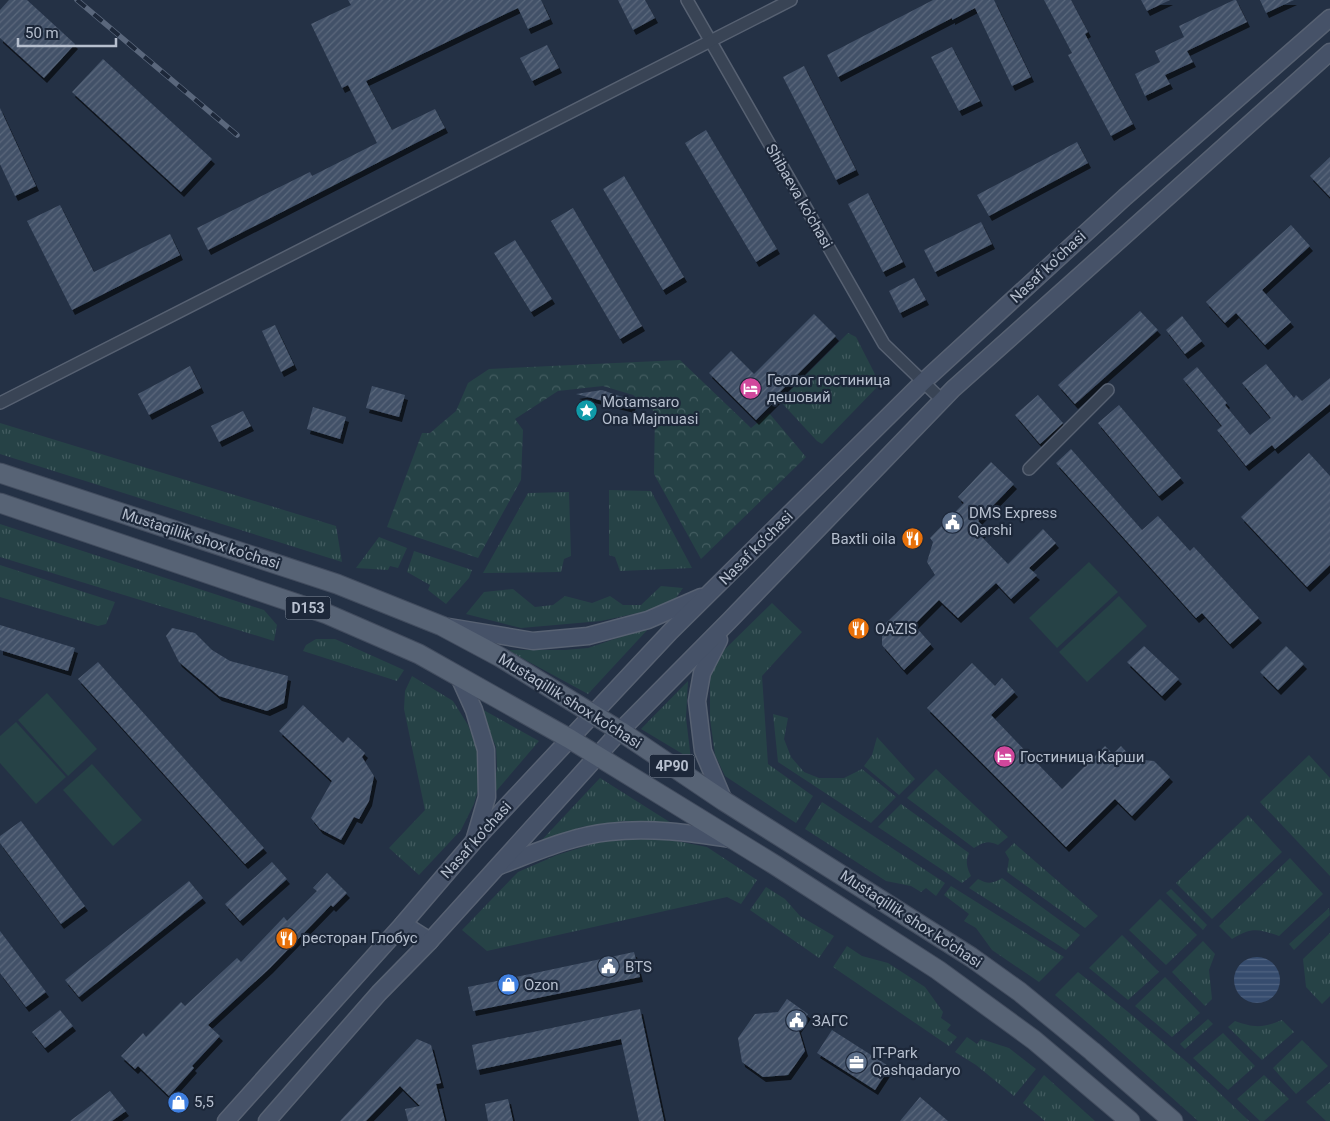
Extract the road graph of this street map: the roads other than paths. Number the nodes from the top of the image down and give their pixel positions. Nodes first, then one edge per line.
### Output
1 (687, 0) edge
2 (791, 0) edge
3 (1330, 18) edge
4 (710, 41) junction
5 (1330, 52) edge
6 (923, 382) junction
7 (1108, 390) dead end
8 (942, 400) junction
9 (0, 403) edge
10 (1029, 469) dead end
11 (0, 473) edge
12 (0, 503) edge
13 (712, 592) junction
14 (730, 620) junction
15 (442, 626) junction
16 (460, 679) junction
17 (592, 715) junction
18 (620, 731) junction
19 (570, 739) junction
20 (598, 757) junction
21 (724, 801) junction
22 (733, 839) junction
23 (475, 840) junction
24 (497, 867) junction
25 (403, 924) junction
26 (430, 941) junction
27 (226, 1121) edge
28 (267, 1121) edge
29 (1130, 1121) edge
30 (1173, 1121) edge

1 - 4 street, Shibaeva ko'chasi
2 - 4 street
3 - 6 main road, Nasaf ko‘chasi
4 - 6 street, Shibaeva ko'chasi
4 - 9 street
5 - 8 main road, Nasaf ko‘chasi
6 - 8 street, Shibaeva ko'chasi
6 - 13 main road, Nasaf ko‘chasi
7 - 10 street
8 - 14 main road, Nasaf ko‘chasi
11 - 15 main road, Mustaqillik shox ko'chasi / D153
12 - 16 main road, Mustaqillik shox ko'chasi / D153
13 - 15 main road
13 - 17 main road, Nasaf ko‘chasi
14 - 18 main road, Nasaf ko‘chasi
14 - 21 main road
15 - 17 main road, Mustaqillik shox ko'chasi / D153
16 - 19 main road, Mustaqillik shox ko'chasi / D153
16 - 23 main road
17 - 18 main road, Mustaqillik shox ko'chasi / D153
17 - 19 main road, Nasaf ko‘chasi
18 - 20 main road, Nasaf ko‘chasi
18 - 21 main road, Mustaqillik shox ko'chasi / 4P90
19 - 20 main road, Mustaqillik shox ko'chasi / D153
19 - 23 main road, Nasaf ko‘chasi
20 - 22 main road, Mustaqillik shox ko'chasi
20 - 24 main road, Nasaf ko‘chasi
21 - 30 main road, Mustaqillik shox ko'chasi
22 - 24 main road
22 - 29 main road, Mustaqillik shox ko'chasi
23 - 25 main road, Nasaf ko‘chasi
24 - 26 main road, Nasaf ko‘chasi
25 - 26 main road
25 - 27 main road, Nasaf ko‘chasi
26 - 28 main road, Nasaf ko‘chasi

